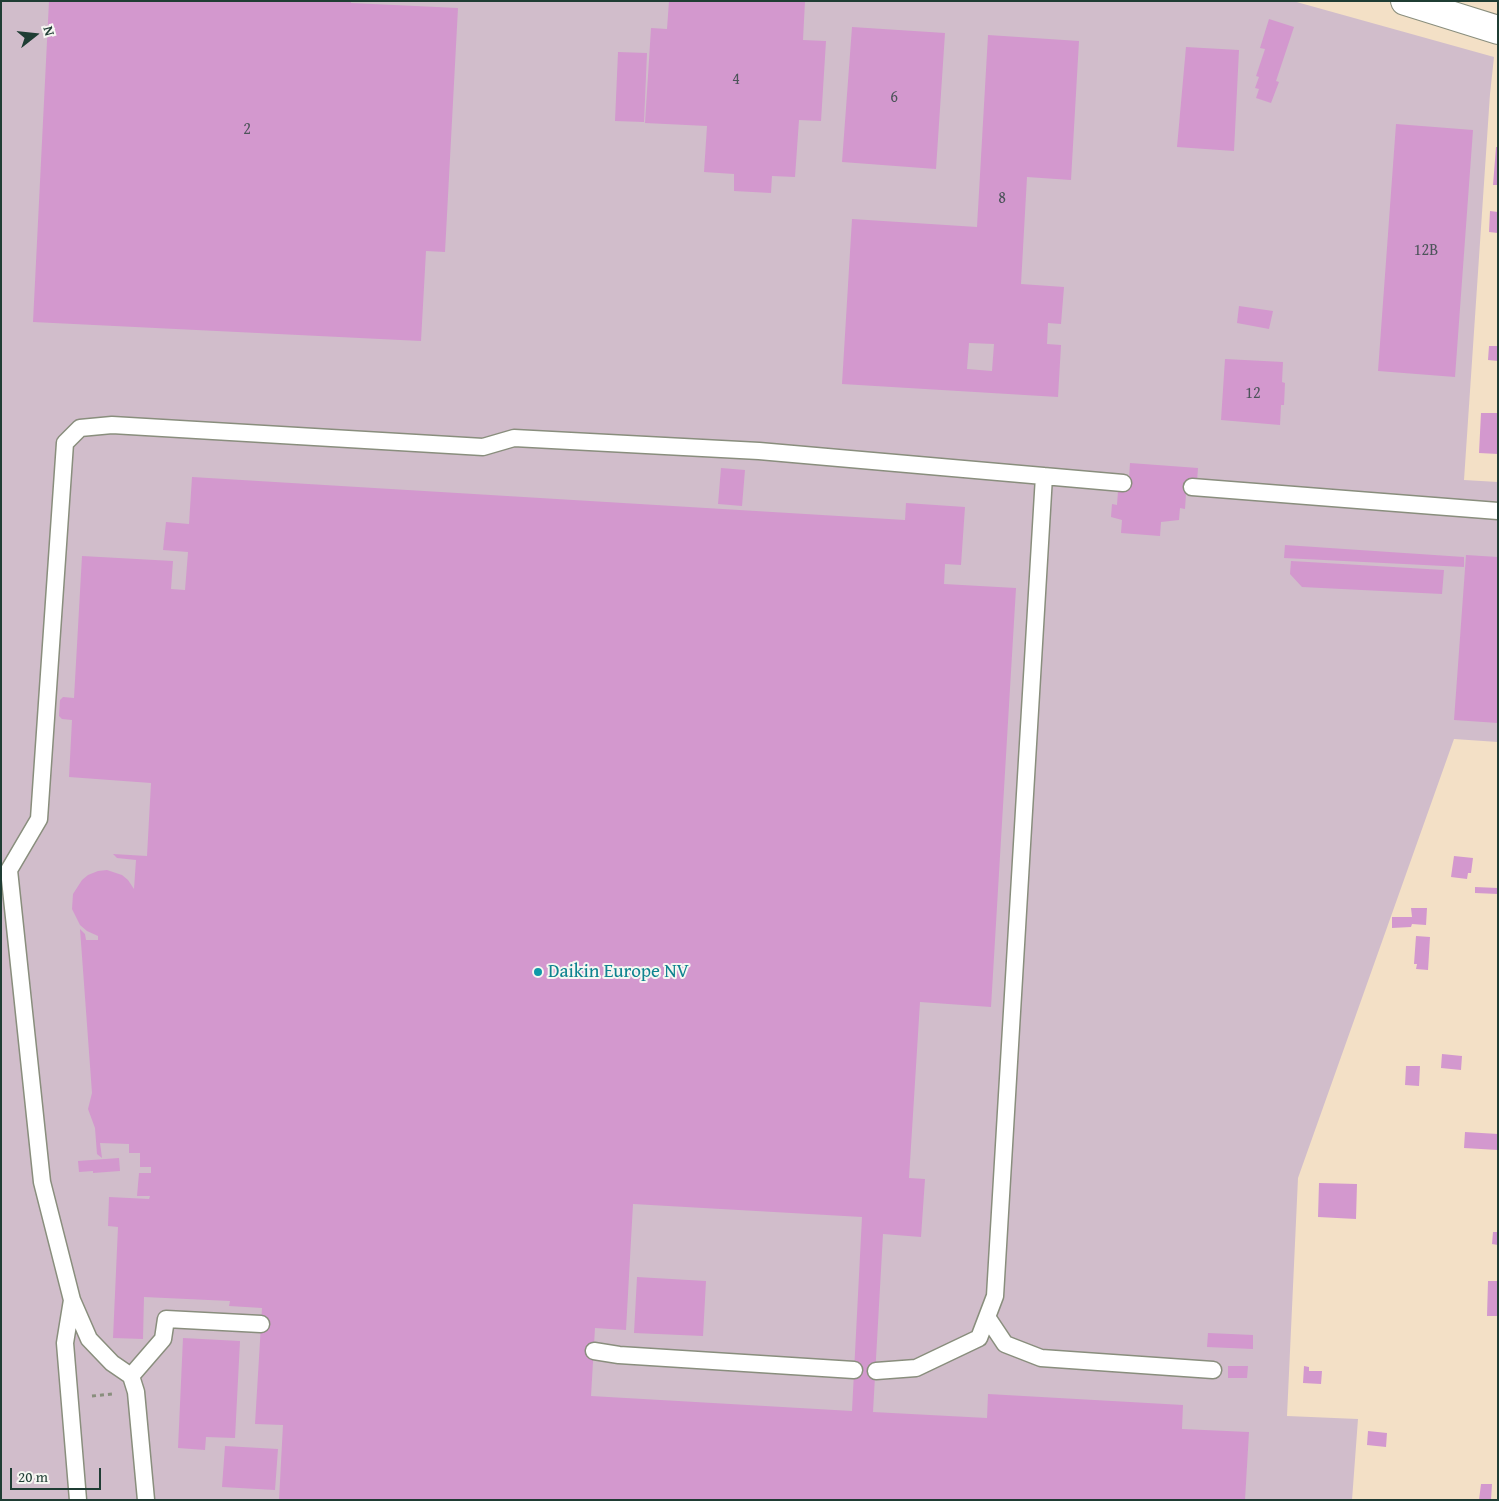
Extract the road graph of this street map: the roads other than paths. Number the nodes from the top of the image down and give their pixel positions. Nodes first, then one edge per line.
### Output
1 (1405, 1) edge
2 (1498, 30) edge
3 (1044, 476) junction
4 (1123, 483) dead end
5 (1192, 487) dead end
6 (1498, 511) edge
7 (72, 1300) junction
8 (987, 1317) junction
9 (261, 1324) dead end
10 (594, 1351) dead end
11 (854, 1370) dead end
12 (1213, 1370) dead end
13 (876, 1371) dead end
14 (130, 1376) junction
15 (78, 1500) edge
16 (146, 1500) edge

1 - 2 street
3 - 4 lane
3 - 7 lane
3 - 8 lane
5 - 6 lane
7 - 14 lane
7 - 15 lane
8 - 12 lane
8 - 13 lane
9 - 14 lane
10 - 11 lane
14 - 16 lane

